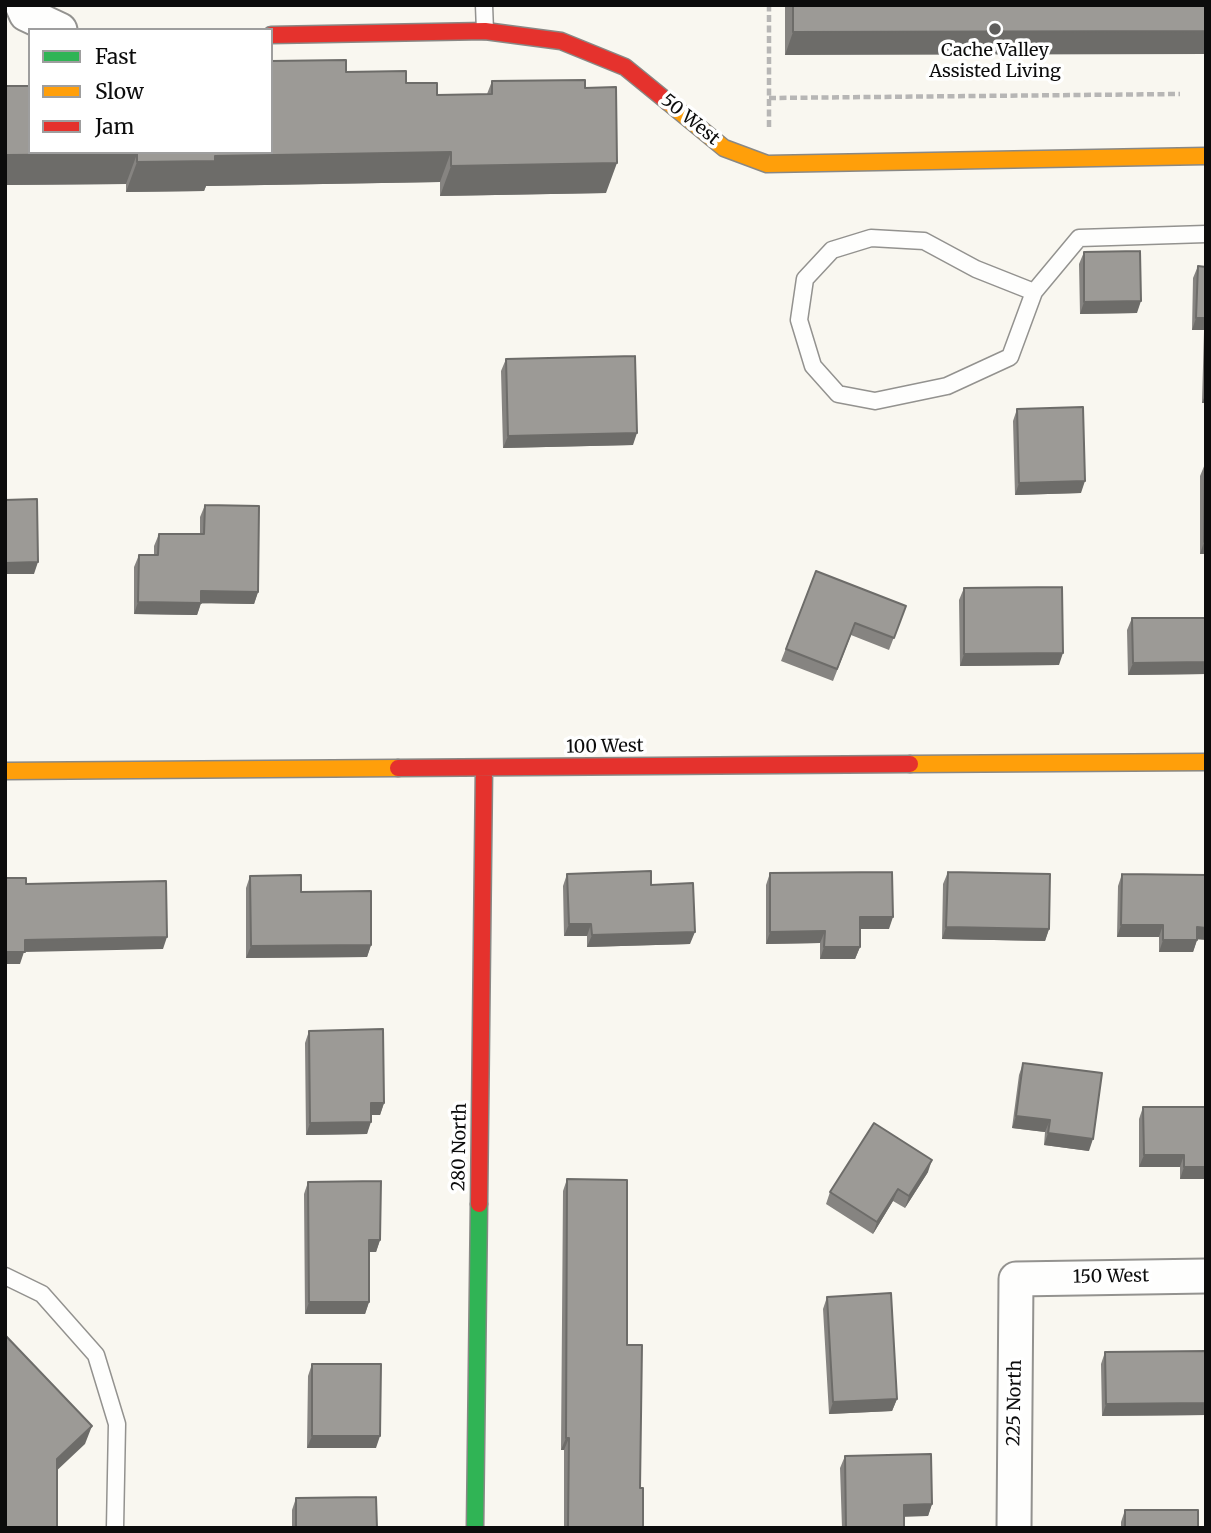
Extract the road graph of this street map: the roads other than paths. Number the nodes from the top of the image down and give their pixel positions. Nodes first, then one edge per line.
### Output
1 (484, 5) edge
2 (24, 10) edge
3 (56, 28) edge
4 (485, 31) junction
5 (273, 35) edge
6 (1206, 156) edge
7 (1206, 234) edge
8 (1034, 292) junction
9 (1206, 762) edge
10 (484, 768) junction
11 (5, 771) edge
12 (5, 1276) edge
13 (1206, 1276) edge
14 (1016, 1279) joint
15 (115, 1528) edge
16 (475, 1528) edge
17 (1014, 1528) edge

1 - 4 lane
2 - 3 street
4 - 5 street, 50 West
4 - 6 street, 50 West
7 - 8 lane
8 - 8 lane
9 - 10 street, 100 West
10 - 11 street, 100 West
10 - 16 street, 280 North
12 - 15 lane
13 - 14 street, 150 West
14 - 17 street, 225 North

